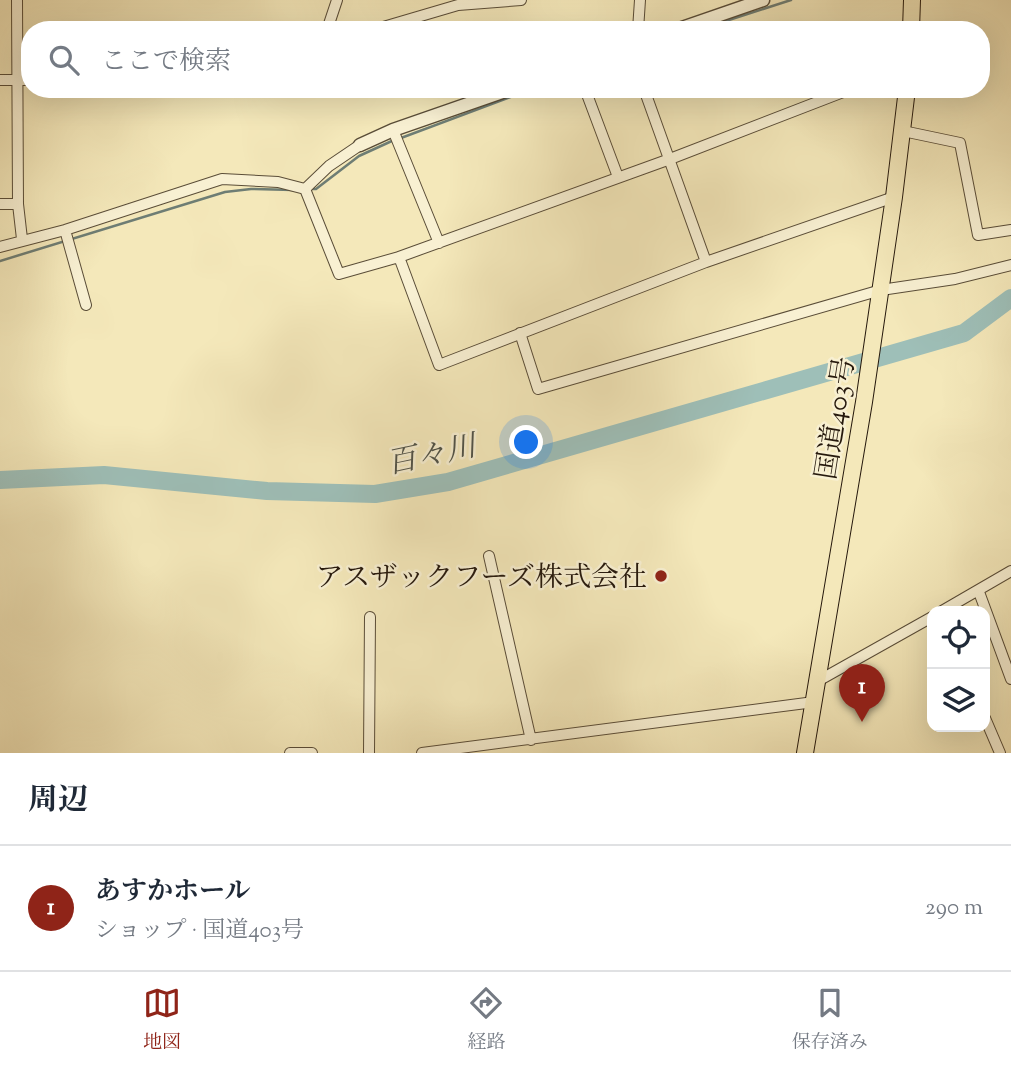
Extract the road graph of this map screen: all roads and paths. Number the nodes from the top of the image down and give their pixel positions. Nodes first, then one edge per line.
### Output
1 (18, 0) edge
2 (337, 0) edge
3 (521, 0) edge
4 (640, 0) edge
5 (763, 0) edge
6 (912, 0) edge
7 (330, 21) edge
8 (404, 21) edge
9 (639, 21) edge
10 (702, 21) edge
11 (911, 21) edge
12 (0, 80) edge
13 (18, 80) junction
14 (485, 98) edge
15 (588, 98) edge
16 (647, 98) edge
17 (828, 98) edge
18 (905, 98) edge
19 (393, 130) junction
20 (903, 131) junction
21 (360, 145) joint
22 (670, 159) junction
23 (618, 177) junction
24 (305, 189) junction
25 (894, 197) junction
26 (0, 204) edge
27 (18, 204) junction
28 (65, 230) junction
29 (1011, 230) edge
30 (22, 239) junction
31 (439, 243) junction
32 (0, 247) edge
33 (399, 257) junction
34 (706, 262) junction
35 (1011, 265) edge
36 (880, 293) junction
37 (86, 305) dead end
38 (520, 333) junction
39 (489, 556) dead end
40 (1011, 571) edge
41 (979, 592) junction
42 (954, 606) edge
43 (370, 617) dead end
44 (927, 620) edge
45 (1011, 679) edge
46 (818, 681) junction
47 (814, 702) junction
48 (990, 730) edge
49 (531, 740) junction
50 (474, 751) edge
51 (290, 753) edge
52 (312, 753) edge
53 (369, 753) edge
54 (422, 753) edge
55 (805, 753) edge
56 (1000, 753) edge

1 - 13 street
2 - 7 street
3 - 8 street
4 - 9 street
5 - 10 street
6 - 11 highway
12 - 13 street
13 - 27 street
14 - 19 street
15 - 23 street
16 - 22 street
17 - 22 street
18 - 20 highway, 国道403号
19 - 21 street
19 - 31 street
20 - 25 highway, 国道403号
20 - 29 street
21 - 24 street
22 - 23 street
22 - 34 street
23 - 31 street
24 - 28 street
24 - 33 street
25 - 34 street
25 - 36 highway, 国道403号
26 - 27 street
27 - 30 street
28 - 30 street
28 - 37 street
30 - 32 street
31 - 33 street
33 - 38 street
34 - 38 street
35 - 36 street
36 - 38 street
36 - 46 highway, 国道403号
39 - 49 street
40 - 41 street
41 - 42 street
41 - 45 street
43 - 53 street
44 - 46 street
46 - 47 highway, 国道403号
47 - 49 street
47 - 55 highway, 国道403号
48 - 56 street
49 - 50 street
50 - 54 street
51 - 52 street

